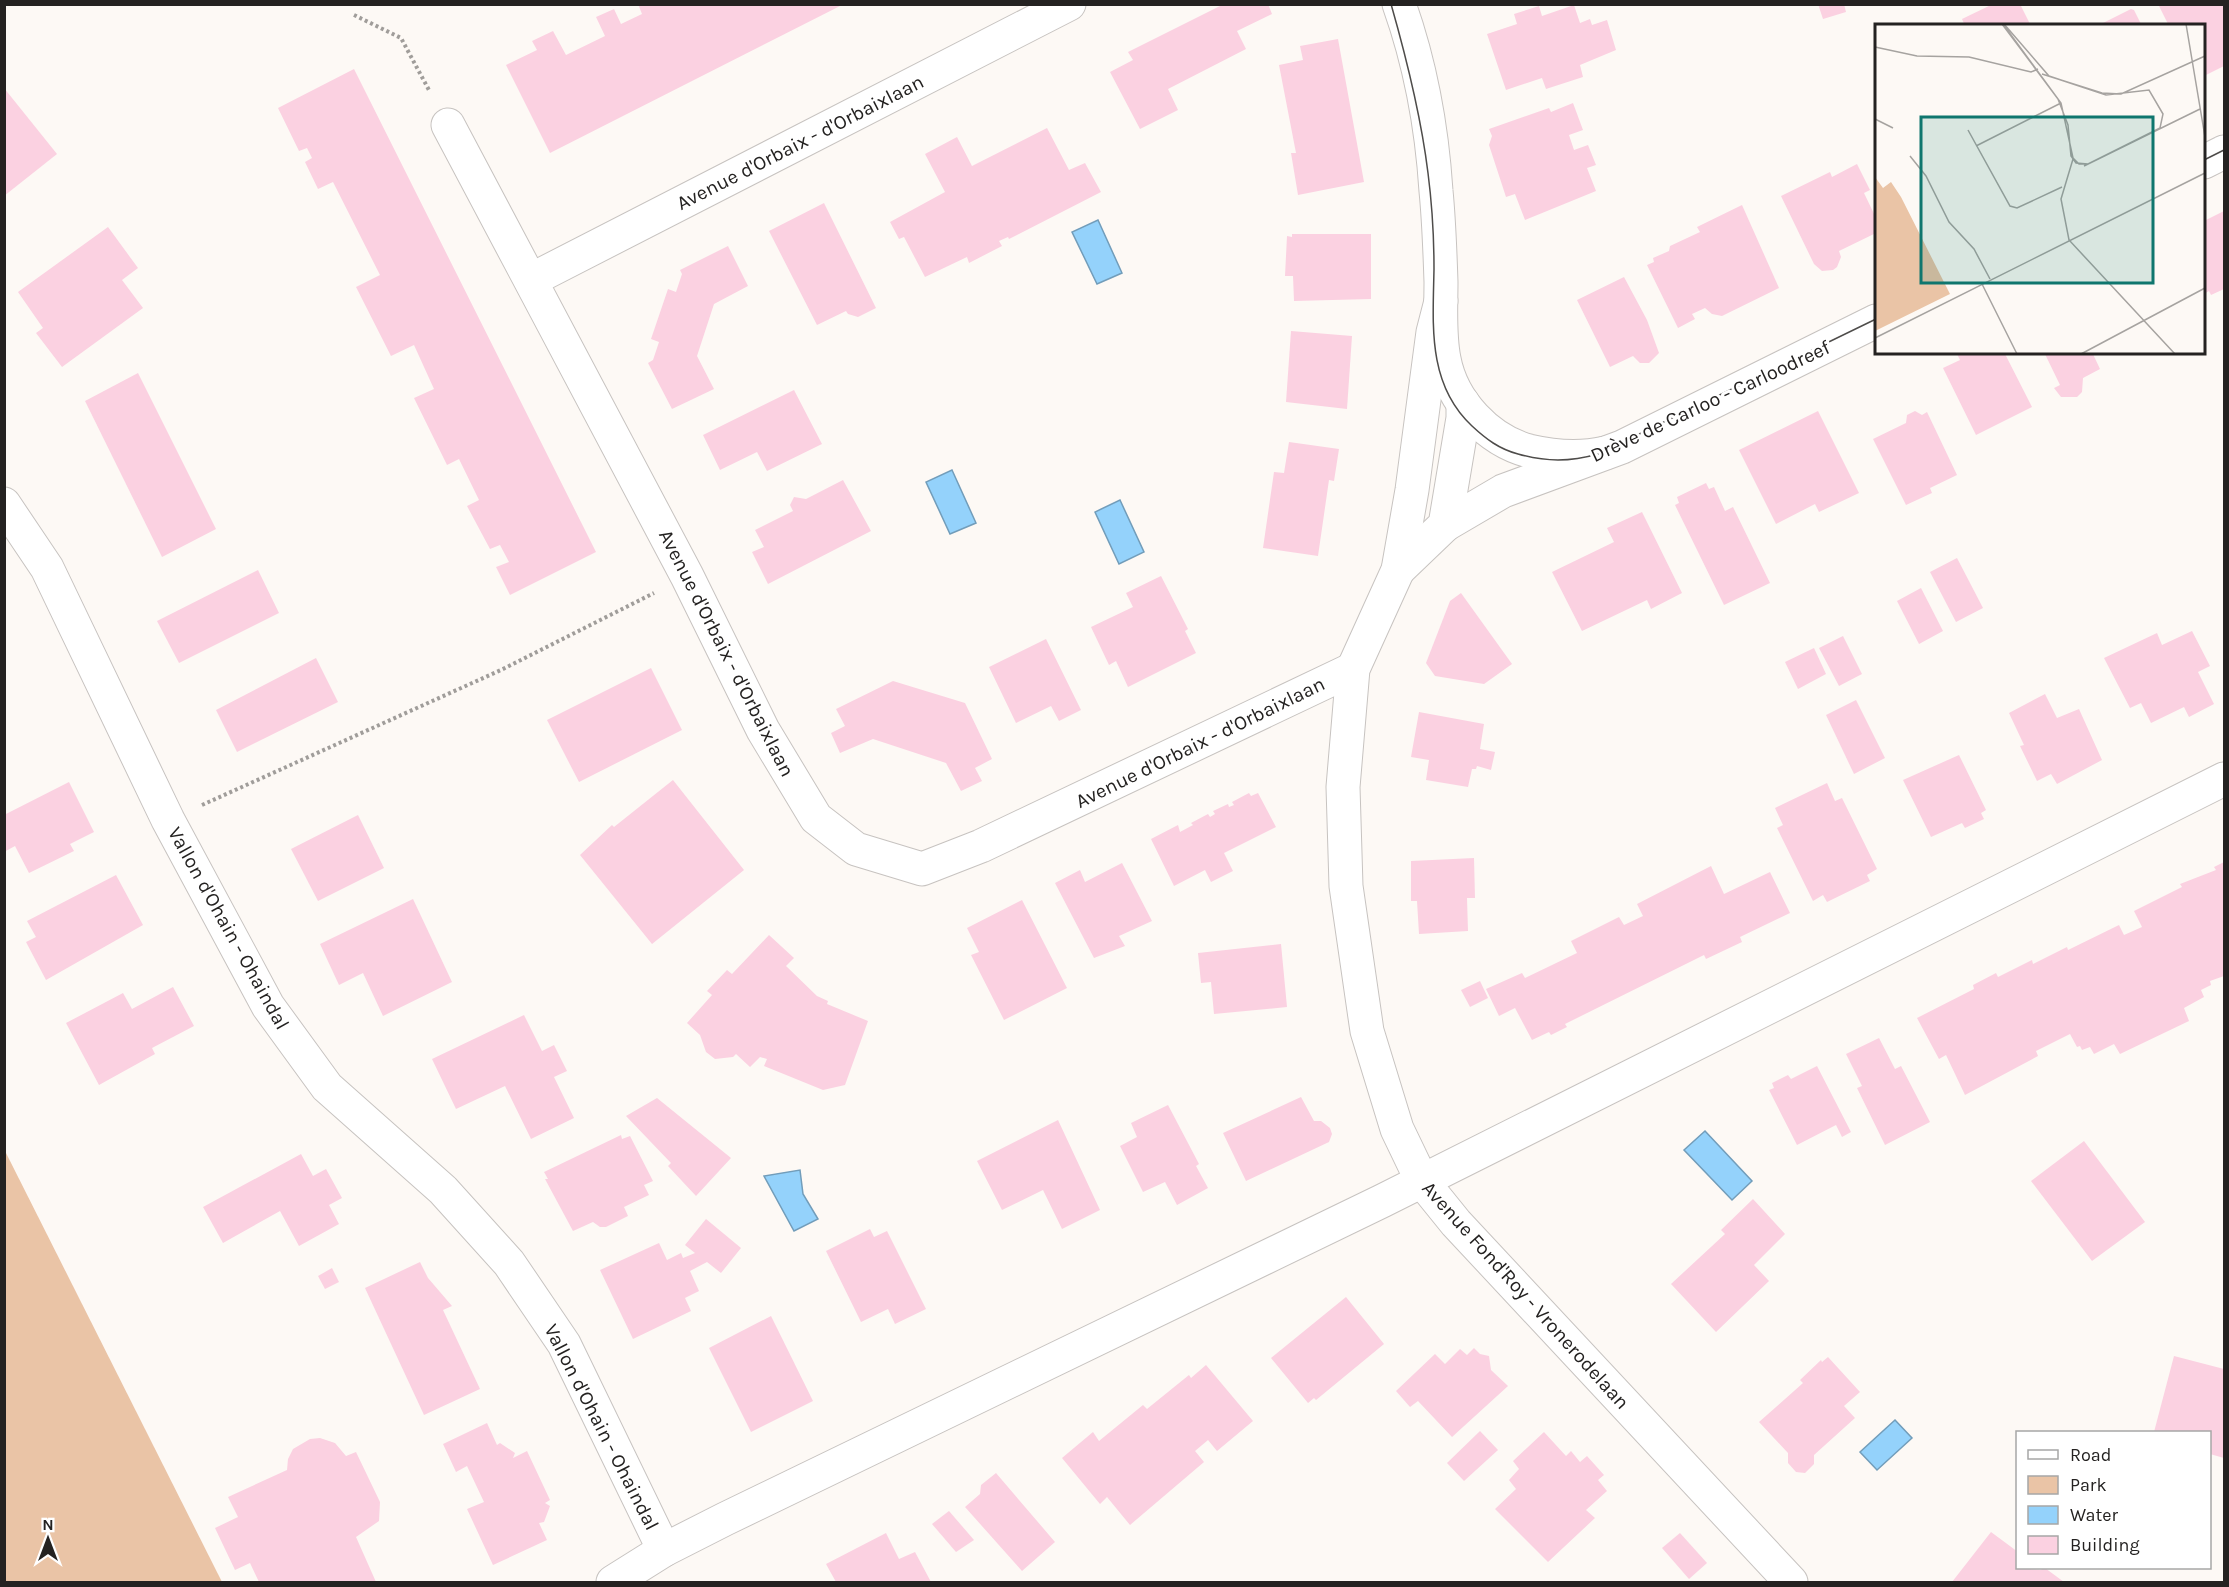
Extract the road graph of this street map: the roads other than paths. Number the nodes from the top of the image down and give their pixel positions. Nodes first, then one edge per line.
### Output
1 (1069, 4) edge
2 (1399, 4) edge
3 (448, 125) dead end
4 (2224, 152) edge
5 (2205, 162) edge
6 (531, 280) junction
7 (1441, 302) junction
8 (1875, 321) edge
9 (1463, 403) junction
10 (1605, 453) junction
11 (4, 504) edge
12 (1445, 525) junction
13 (1398, 570) junction
14 (1353, 669) junction
15 (2224, 779) edge
16 (1422, 1181) junction
17 (664, 1550) junction
18 (613, 1582) edge
19 (1791, 1582) edge

1 - 6 street, Avenue d'Orbaix - d'Orbaixlaan
2 - 7 street, Avenue Fond'Roy - Vronerodelaan
3 - 6 street, Avenue d'Orbaix - d'Orbaixlaan
4 - 5 street
6 - 14 street, Avenue d'Orbaix - d'Orbaixlaan
7 - 9 street, Avenue Fond'Roy - Vronerodelaan
7 - 13 street, Avenue Fond'Roy - Vronerodelaan
8 - 10 street, Drève de Carloo - Carloodreef
9 - 10 street, Avenue Fond'Roy - Vronerodelaan
9 - 12 street
10 - 12 street, Drève de Carloo - Carloodreef
11 - 17 street, Vallon d'Ohain - Ohaindal
12 - 13 street, Avenue Fond'Roy - Vronerodelaan
13 - 14 street, Avenue Fond'Roy - Vronerodelaan
14 - 16 street, Avenue Fond'Roy - Vronerodelaan
15 - 16 street
16 - 17 street
16 - 19 street, Avenue Fond'Roy - Vronerodelaan
17 - 18 street

